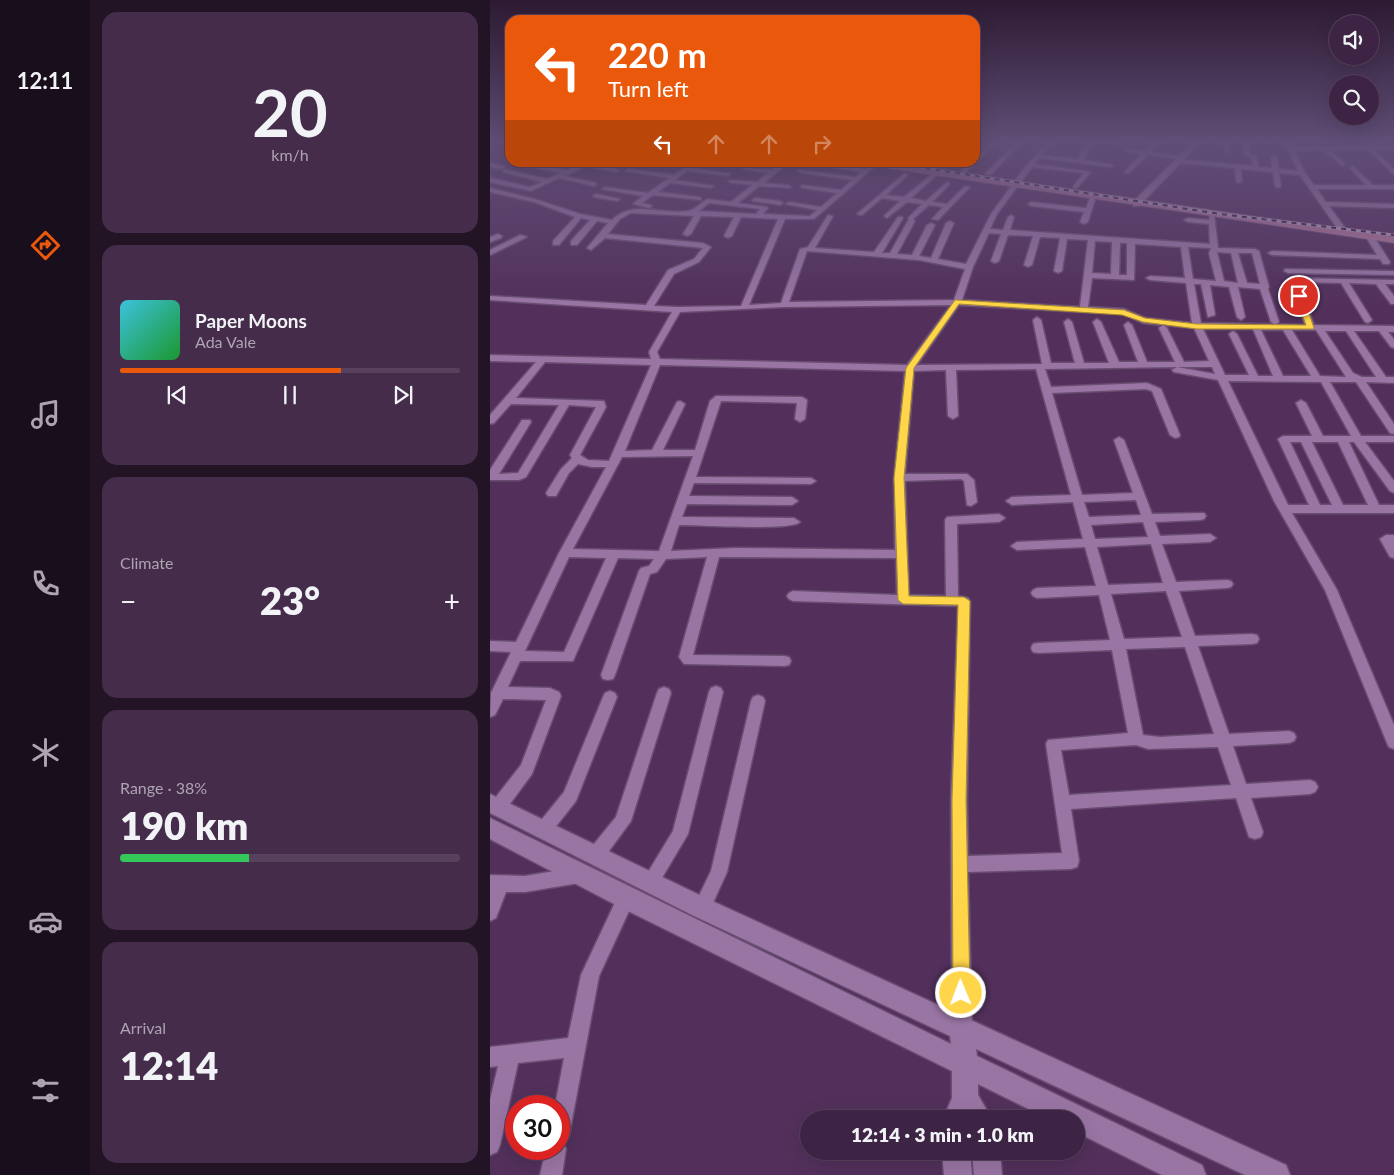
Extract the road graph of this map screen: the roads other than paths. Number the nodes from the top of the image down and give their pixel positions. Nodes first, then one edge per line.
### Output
1 (1093, 196) edge
2 (519, 197) edge
3 (647, 197) edge
4 (681, 197) edge
5 (836, 197) edge
6 (880, 197) edge
7 (886, 197) edge
8 (908, 197) edge
9 (933, 197) edge
10 (958, 197) edge
11 (1007, 197) edge
12 (1100, 197) edge
13 (1125, 197) edge
14 (1142, 197) edge
15 (1320, 197) edge
16 (1346, 197) edge
17 (1376, 197) dead end
18 (741, 198) junction
19 (797, 198) dead end
20 (719, 199) junction
21 (904, 200) junction
22 (1138, 201) junction
23 (780, 203) dead end
24 (927, 203) junction
25 (733, 204) junction
26 (789, 204) dead end
27 (1031, 204) dead end
28 (1325, 204) junction
29 (687, 205) dead end
30 (1351, 205) junction
31 (749, 206) junction
32 (826, 206) junction
33 (948, 206) junction
34 (1382, 206) junction
35 (1393, 207) edge
36 (1088, 210) junction
37 (678, 211) dead end
38 (700, 212) junction
39 (721, 212) dead end
40 (740, 214) junction
41 (758, 214) dead end
42 (860, 214) dead end
43 (579, 216) junction
44 (830, 216) dead end
45 (887, 216) dead end
46 (782, 217) junction
47 (1011, 217) dead end
48 (900, 218) dead end
49 (1212, 219) junction
50 (594, 220) junction
51 (1188, 220) dead end
52 (613, 222) junction
53 (1084, 222) dead end
54 (950, 223) dead end
55 (1340, 230) junction
56 (987, 231) junction
57 (1005, 232) junction
58 (688, 234) dead end
59 (1037, 234) junction
60 (1394, 234) edge
61 (498, 236) dead end
62 (603, 236) junction
63 (728, 236) dead end
64 (1064, 236) junction
65 (523, 237) dead end
66 (1370, 237) junction
67 (1092, 238) junction
68 (490, 240) edge
69 (1116, 240) junction
70 (1394, 240) edge
71 (1131, 241) junction
72 (556, 242) dead end
73 (574, 243) dead end
74 (1184, 245) junction
75 (591, 248) dead end
76 (1215, 248) junction
77 (810, 250) junction
78 (1234, 250) junction
79 (490, 253) edge
80 (1272, 253) dead end
81 (877, 254) junction
82 (893, 255) junction
83 (915, 257) junction
84 (1383, 257) junction
85 (934, 260) junction
86 (995, 261) dead end
87 (1028, 265) dead end
88 (969, 266) junction
89 (1058, 271) dead end
90 (1288, 271) dead end
91 (1088, 275) junction
92 (1114, 276) junction
93 (1393, 277) edge
94 (1150, 278) dead end
95 (1190, 281) junction
96 (1204, 282) junction
97 (1220, 282) junction
98 (1344, 282) junction
99 (1379, 282) junction
100 (1233, 285) junction
101 (1243, 286) junction
102 (1263, 286) junction
103 (490, 298) edge
104 (957, 302) junction
105 (1394, 302) edge
106 (784, 305) junction
107 (649, 307) junction
108 (744, 308) junction
109 (677, 310) junction
110 (1084, 310) junction
111 (1211, 315) dead end
112 (1241, 317) dead end
113 (1037, 320) dead end
114 (1368, 320) dead end
115 (1068, 322) dead end
116 (1097, 322) dead end
117 (1275, 322) dead end
118 (1128, 325) dead end
119 (1197, 326) junction
120 (1256, 327) junction
121 (1286, 327) junction
122 (1163, 328) dead end
123 (1315, 328) junction
124 (1348, 328) junction
125 (1382, 329) junction
126 (1394, 329) edge
127 (1233, 334) dead end
128 (1394, 345) edge
129 (490, 358) edge
130 (542, 359) junction
131 (657, 362) junction
132 (1180, 364) junction
133 (1214, 364) junction
134 (1115, 365) junction
135 (1144, 365) junction
136 (1044, 366) junction
137 (1081, 366) junction
138 (910, 368) junction
139 (951, 368) junction
140 (1221, 378) junction
141 (1256, 378) junction
142 (1279, 378) junction
143 (1320, 379) junction
144 (1359, 379) junction
145 (1384, 380) junction
146 (1394, 380) edge
147 (1046, 390) junction
148 (508, 401) junction
149 (566, 402) junction
150 (1301, 403) dead end
151 (680, 404) dead end
152 (953, 416) dead end
153 (800, 419) dead end
154 (490, 420) edge
155 (526, 422) dead end
156 (1394, 431) edge
157 (1175, 435) dead end
158 (1305, 439) junction
159 (1319, 439) junction
160 (1342, 439) junction
161 (1394, 439) edge
162 (1119, 440) dead end
163 (1358, 440) junction
164 (656, 454) junction
165 (699, 454) junction
166 (577, 459) junction
167 (615, 459) junction
168 (490, 477) edge
169 (899, 478) junction
170 (690, 480) junction
171 (810, 481) dead end
172 (1394, 489) edge
173 (552, 493) dead end
174 (1140, 496) junction
175 (1079, 499) junction
176 (683, 500) junction
177 (792, 501) dead end
178 (1012, 501) dead end
179 (971, 502) dead end
180 (1285, 509) junction
181 (1316, 509) junction
182 (1340, 509) junction
183 (1375, 509) junction
184 (1394, 509) edge
185 (1200, 516) dead end
186 (999, 518) dead end
187 (1146, 519) junction
188 (675, 521) junction
189 (1085, 521) junction
190 (794, 522) dead end
191 (1210, 538) dead end
192 (1394, 539) edge
193 (1153, 540) junction
194 (1091, 543) junction
195 (1017, 546) dead end
196 (565, 553) junction
197 (714, 553) junction
198 (614, 554) junction
199 (663, 554) junction
200 (901, 554) junction
201 (1394, 554) edge
202 (1227, 584) dead end
203 (1170, 588) junction
204 (1103, 591) junction
205 (1037, 593) dead end
206 (793, 596) dead end
207 (903, 600) junction
208 (952, 601) junction
209 (1252, 639) dead end
210 (1190, 642) junction
211 (490, 646) edge
212 (1118, 646) junction
213 (1038, 648) dead end
214 (517, 652) junction
215 (784, 661) dead end
216 (608, 676) dead end
217 (664, 692) dead end
218 (716, 692) dead end
219 (498, 693) junction
220 (610, 697) dead end
221 (758, 701) dead end
222 (490, 711) edge
223 (1289, 737) dead end
224 (1136, 739) junction
225 (1224, 741) junction
226 (1394, 744) edge
227 (1310, 787) dead end
228 (1241, 790) junction
229 (1062, 802) junction
230 (493, 813) edge
231 (544, 829) junction
232 (1255, 832) dead end
233 (595, 856) junction
234 (959, 864) junction
235 (581, 875) junction
236 (650, 882) junction
237 (495, 883) edge
238 (626, 898) junction
239 (702, 908) junction
240 (490, 912) edge
241 (962, 1030) junction
242 (576, 1046) junction
243 (500, 1056) edge
244 (965, 1063) junction
245 (567, 1095) edge
246 (967, 1110) edge
247 (490, 1145) edge
248 (554, 1160) edge
249 (957, 1160) edge
250 (987, 1160) edge
251 (551, 1175) edge
252 (958, 1175) edge
253 (988, 1175) edge
254 (1192, 1175) edge
255 (1276, 1175) edge

1 - 36 street
2 - 43 street
3 - 37 street
4 - 29 street
5 - 32 street
6 - 42 street
7 - 21 street
8 - 21 street
9 - 24 street
10 - 33 street
11 - 56 street
12 - 22 main road
13 - 22 main road
14 - 22 street
15 - 28 street
16 - 30 street
17 - 34 street
18 - 20 street
18 - 23 street
18 - 25 street
19 - 32 street
20 - 25 street
20 - 38 street
20 - 38 street
21 - 24 street
21 - 45 street
22 - 49 main road
22 - 55 main road
24 - 33 street
24 - 82 street
25 - 31 street
25 - 39 street
26 - 32 street
27 - 36 street
28 - 30 street
28 - 55 street
30 - 34 street
31 - 40 street
31 - 41 street
32 - 46 street
33 - 83 street
34 - 35 street
36 - 53 street
38 - 40 street
38 - 52 street
38 - 58 street
40 - 46 street
40 - 63 street
43 - 50 street
43 - 72 street
44 - 77 street
46 - 108 street
47 - 57 street
48 - 81 street
49 - 51 street
49 - 55 main road
49 - 76 street
50 - 52 street
50 - 73 street
52 - 62 street
54 - 85 street
55 - 60 main road
55 - 66 main road
56 - 57 street
56 - 88 street
57 - 59 street
57 - 86 street
59 - 64 street
59 - 87 street
61 - 68 street
62 - 75 street
62 - 107 street
64 - 67 street
64 - 89 street
65 - 79 street
66 - 70 main road
66 - 84 street
67 - 69 street
67 - 91 street
69 - 71 street
69 - 92 street
71 - 74 street
71 - 92 street
74 - 76 street
74 - 95 street
76 - 78 street
76 - 97 street
77 - 81 street
77 - 106 street
78 - 101 street
78 - 102 street
80 - 84 street
81 - 82 street
82 - 83 street
83 - 85 street
84 - 93 street
85 - 88 street
88 - 104 street
90 - 93 street
91 - 92 street
91 - 110 street
93 - 99 street
94 - 95 street
95 - 96 street
95 - 119 street
96 - 97 street
96 - 111 street
97 - 100 street
98 - 99 street
98 - 114 street
98 - 123 street
99 - 105 street
100 - 101 street
100 - 112 street
101 - 102 street
102 - 117 street
103 - 107 street
104 - 106 street
104 - 110 street
104 - 138 street
106 - 108 street
107 - 109 street
108 - 109 street
109 - 131 street
110 - 119 street
113 - 136 street
115 - 137 street
116 - 134 street
118 - 135 street
119 - 120 street
119 - 133 street
120 - 121 street
120 - 142 street
121 - 123 street
121 - 143 street
122 - 132 street
123 - 124 street
123 - 144 street
124 - 125 street
124 - 145 street
125 - 126 street
125 - 128 street
127 - 141 street
129 - 130 street
130 - 131 street
130 - 148 street
131 - 138 street
131 - 167 street
132 - 133 street
132 - 135 street
133 - 140 street
134 - 135 street
134 - 137 street
135 - 140 street
136 - 137 street
136 - 139 street
136 - 147 street
138 - 139 street
138 - 169 street
139 - 152 street
140 - 141 street
140 - 180 street
141 - 142 street
142 - 143 street
143 - 144 street
143 - 163 street
144 - 145 street
144 - 156 street
145 - 146 street
147 - 157 street
147 - 175 street
148 - 149 street
148 - 154 street
149 - 166 street
149 - 168 street
150 - 159 street
151 - 164 street
153 - 165 street
155 - 168 street
158 - 159 street
158 - 181 street
158 - 182 street
159 - 160 street
160 - 163 street
160 - 183 street
161 - 163 street
162 - 174 street
163 - 172 street
164 - 165 street
164 - 167 street
165 - 170 street
166 - 167 street
166 - 173 street
167 - 196 street
169 - 179 street
169 - 200 street
170 - 171 street
170 - 176 street
174 - 175 street
174 - 187 street
175 - 178 street
175 - 189 street
176 - 177 street
176 - 188 street
180 - 181 street
180 - 226 street
181 - 182 street
182 - 183 street
183 - 184 street
185 - 187 street
186 - 208 street
187 - 189 street
187 - 193 street
188 - 190 street
188 - 199 street
189 - 194 street
191 - 193 street
192 - 201 street
193 - 194 street
193 - 203 street
194 - 195 street
194 - 204 street
196 - 198 street
196 - 214 street
197 - 199 street
197 - 200 street
197 - 215 street
198 - 199 street
198 - 214 street
199 - 216 street
200 - 207 street
202 - 203 street
203 - 204 street
203 - 210 street
204 - 205 street
204 - 212 street
206 - 207 street
207 - 208 street
208 - 234 street
209 - 210 street
210 - 212 street
210 - 225 street
211 - 214 street
212 - 213 street
212 - 224 street
214 - 219 street
217 - 233 street
218 - 236 street
219 - 222 street
219 - 230 street
220 - 231 street
221 - 239 street
223 - 225 street
224 - 225 street
224 - 229 street
225 - 228 street
227 - 228 street
228 - 229 street
228 - 232 street
229 - 234 street
230 - 231 street
230 - 235 street
231 - 233 street
233 - 236 street
234 - 241 street
235 - 237 street
235 - 238 street
236 - 239 street
237 - 240 street
238 - 242 street
238 - 244 street
239 - 241 street
241 - 244 street
241 - 255 street
242 - 243 street
242 - 245 street
243 - 247 street
244 - 246 street
244 - 254 street
248 - 251 street
249 - 252 street
250 - 253 street

